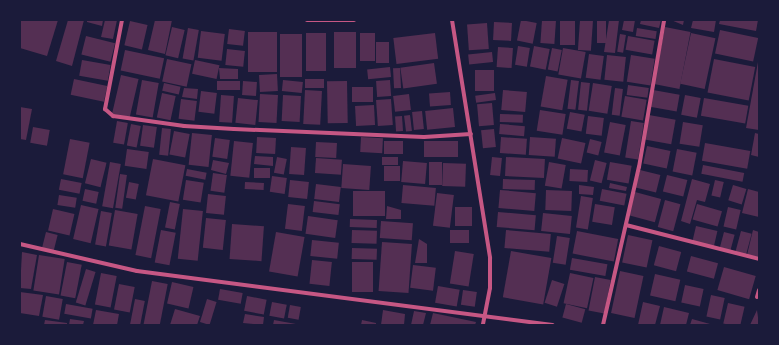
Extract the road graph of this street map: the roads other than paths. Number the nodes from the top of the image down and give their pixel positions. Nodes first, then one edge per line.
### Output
1 (122, 20) edge
2 (307, 20) edge
3 (354, 20) edge
4 (452, 20) edge
5 (664, 20) edge
6 (472, 134) junction
7 (626, 225) junction
8 (20, 244) edge
9 (759, 260) edge
10 (759, 290) edge
11 (757, 297) dead end
12 (486, 315) junction
13 (483, 325) edge
14 (552, 325) edge
15 (603, 325) edge

1 - 6 street
2 - 3 street
4 - 6 street
5 - 7 street
6 - 12 street
7 - 9 street
7 - 15 street
8 - 12 street
10 - 11 street
12 - 13 street
12 - 14 street

